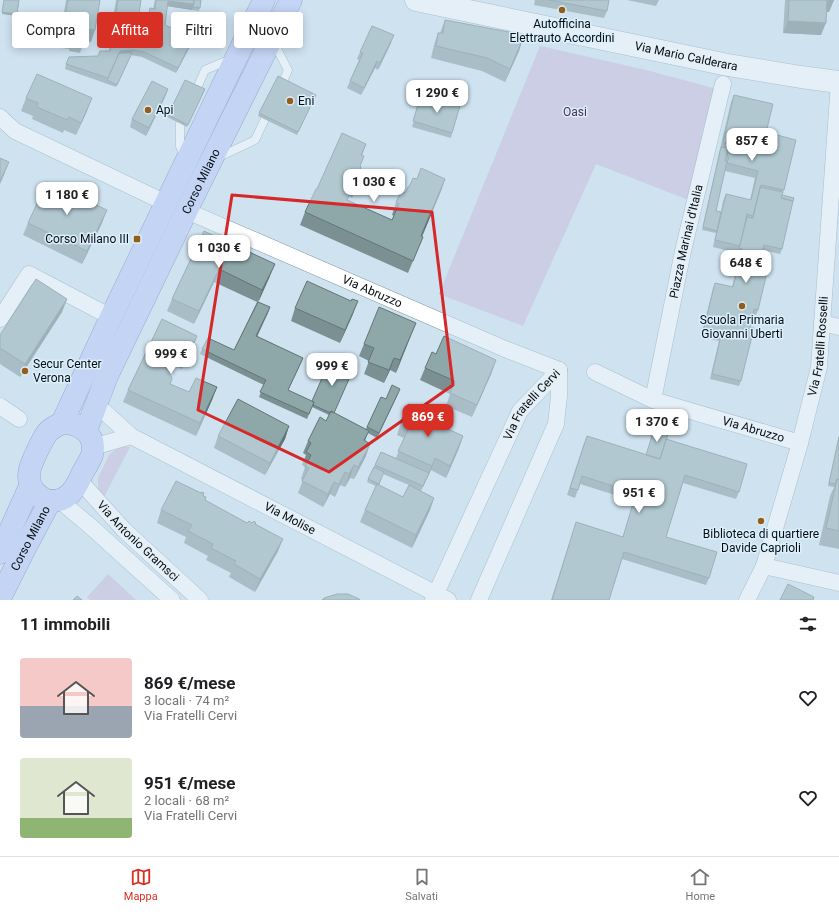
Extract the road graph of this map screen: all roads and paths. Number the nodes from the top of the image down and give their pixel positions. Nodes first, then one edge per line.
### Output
1 (264, 0) edge
2 (291, 0) edge
3 (416, 0) edge
4 (285, 12) edge
5 (267, 48) edge
6 (277, 48) edge
7 (237, 56) junction
8 (283, 82) edge
9 (839, 82) edge
10 (723, 84) dead end
11 (197, 88) edge
12 (0, 117) edge
13 (265, 119) edge
14 (180, 124) edge
15 (187, 161) junction
16 (211, 161) junction
17 (166, 203) junction
18 (187, 211) junction
19 (112, 317) junction
20 (0, 319) edge
21 (822, 323) junction
22 (839, 327) edge
23 (559, 370) junction
24 (595, 372) dead end
25 (653, 400) junction
26 (97, 405) junction
27 (0, 406) edge
28 (19, 419) dead end
29 (62, 423) junction
30 (131, 436) junction
31 (89, 439) junction
32 (800, 443) junction
33 (79, 480) junction
34 (30, 486) junction
35 (55, 500) junction
36 (0, 553) edge
37 (764, 566) junction
38 (839, 583) edge
39 (0, 598) edge
40 (439, 598) edge
41 (172, 600) edge
42 (200, 600) edge
43 (479, 600) edge
44 (747, 600) edge

1 - 7 main road, Corso Milano
2 - 4 main road, Corso Milano
3 - 9 street, Via Mario Calderara
5 - 16 main road, Corso Milano
6 - 8 lane
7 - 11 lane
7 - 15 main road, Corso Milano
9 - 21 street, Via Fratelli Rosselli
10 - 25 street, Piazza Marinai d'Italia
12 - 17 street
13 - 16 lane
14 - 15 lane
15 - 17 main road, Corso Milano
16 - 18 main road, Corso Milano
17 - 19 main road, Corso Milano
18 - 23 street, Via Abruzzo
18 - 26 main road, Corso Milano
19 - 20 street
19 - 29 main road, Corso Milano
21 - 22 street
21 - 32 street, Via Fratelli Rosselli
23 - 40 street, Via Fratelli Cervi
23 - 43 street, Via Fratelli Cervi
24 - 25 street, Via Abruzzo
25 - 32 street, Via Abruzzo
26 - 30 street, Via Molise
26 - 31 main road, Corso Milano
27 - 28 street
29 - 31 main road
29 - 34 main road
30 - 31 street
30 - 40 street, Via Molise
31 - 33 main road
32 - 37 street, Via Fratelli Rosselli
33 - 35 main road
33 - 42 street, Via Antonio Gramsci
34 - 35 main road
34 - 36 main road, Corso Milano
35 - 39 main road, Corso Milano
35 - 41 street, Via Antonio Gramsci
37 - 38 street
37 - 44 street, Via Fratelli Rosselli

